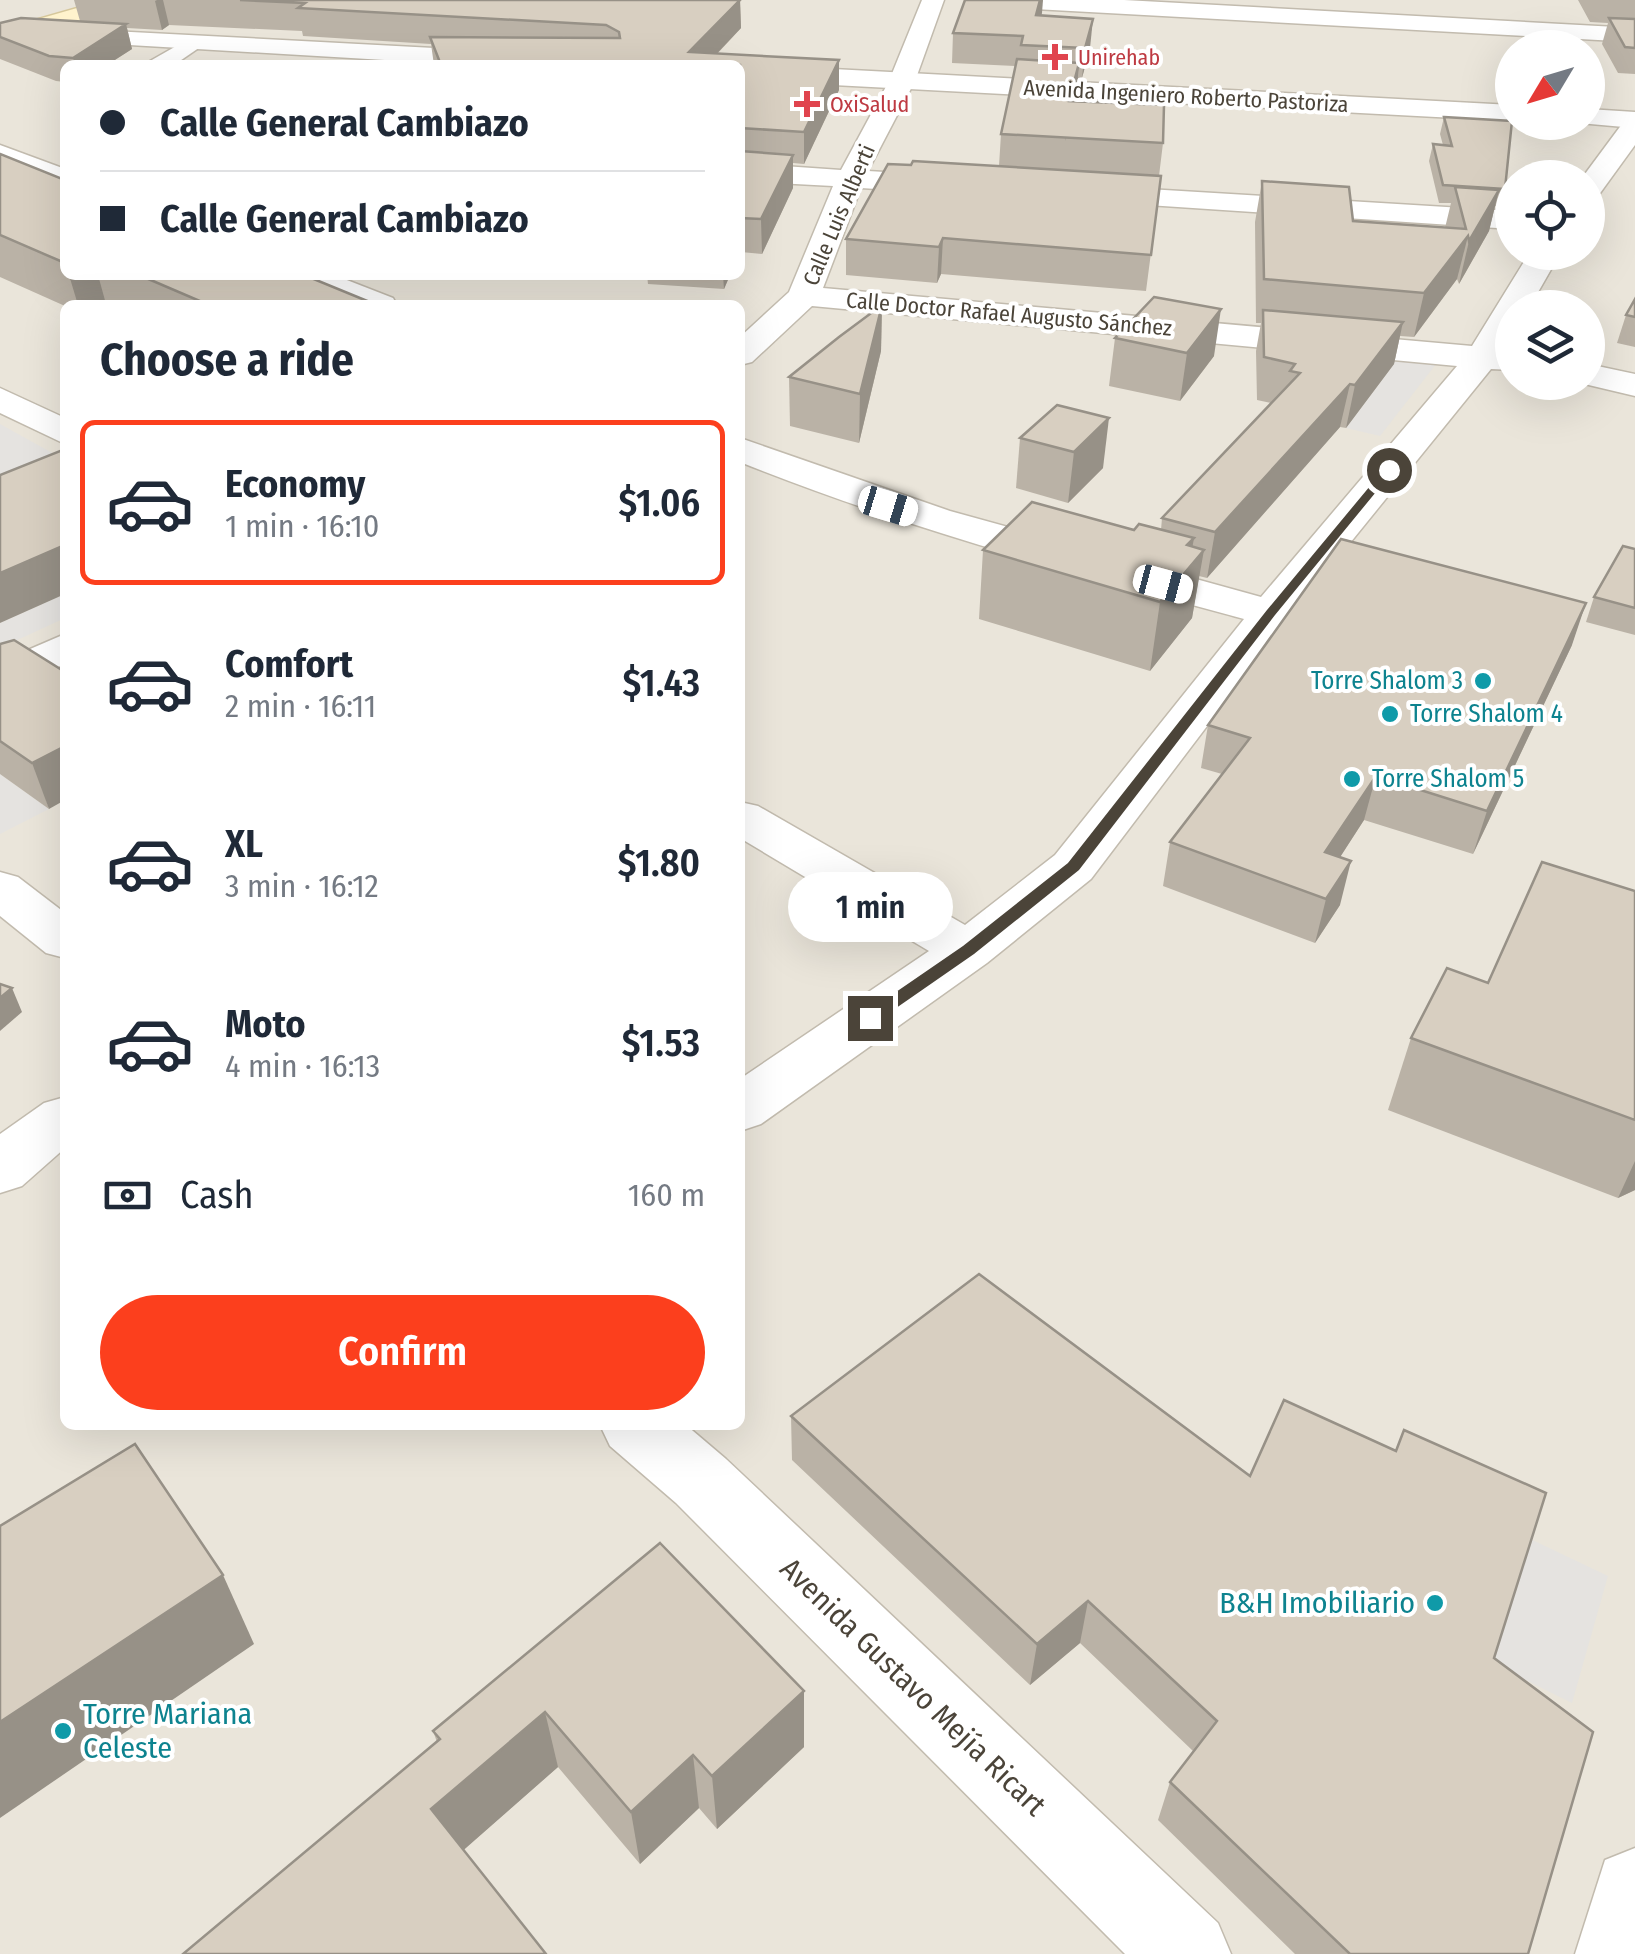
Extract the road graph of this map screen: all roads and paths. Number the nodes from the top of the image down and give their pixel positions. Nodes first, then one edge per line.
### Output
1 (46, 0) edge
2 (97, 0) edge
3 (130, 0) edge
4 (932, 0) edge
5 (997, 0) edge
6 (9, 26) edge
7 (1635, 35) edge
8 (194, 42) junction
9 (393, 59) edge
10 (164, 60) edge
11 (428, 60) edge
12 (745, 72) edge
13 (902, 81) junction
14 (1495, 112) edge
15 (1605, 119) edge
16 (1635, 123) edge
17 (0, 154) edge
18 (1605, 166) edge
19 (745, 172) edge
20 (60, 178) edge
21 (850, 179) junction
22 (986, 188) edge
23 (1045, 191) edge
24 (1495, 219) edge
25 (335, 280) edge
26 (804, 296) junction
27 (373, 300) edge
28 (745, 349) edge
29 (1495, 358) edge
30 (1495, 361) edge
31 (1605, 379) edge
32 (1635, 385) edge
33 (0, 399) edge
34 (60, 430) edge
35 (745, 451) edge
36 (1271, 613) junction
37 (60, 649) edge
38 (0, 679) edge
39 (745, 821) edge
40 (0, 888) edge
41 (60, 936) edge
42 (968, 950) junction
43 (745, 1106) edge
44 (60, 1122) edge
45 (0, 1170) edge
46 (640, 1430) edge
47 (1635, 1890) edge
48 (1187, 1954) edge
49 (1619, 1954) edge

1 - 6 main road
2 - 6 street
3 - 6 main road
4 - 13 street, Calle Luis Alberti
5 - 7 street
6 - 8 street
8 - 9 street
8 - 10 street
9 - 11 street
12 - 13 street, Avenida Ingeniero Roberto Pastoriza
13 - 14 street, Avenida Ingeniero Roberto Pastoriza
13 - 21 street, Calle Luis Alberti
15 - 16 street
16 - 18 street
17 - 20 street
19 - 21 street
21 - 22 street
21 - 26 street, Calle Luis Alberti
23 - 24 street
25 - 27 street
26 - 28 street, Calle Luis Alberti
26 - 29 street, Calle Doctor Rafael Augusto Sánchez
30 - 36 street
31 - 32 street
33 - 34 street
35 - 36 street
36 - 42 street
37 - 38 street
39 - 42 street
40 - 41 street
42 - 43 street
44 - 45 street
46 - 48 street, Avenida Gustavo Mejía Ricart
47 - 49 street

